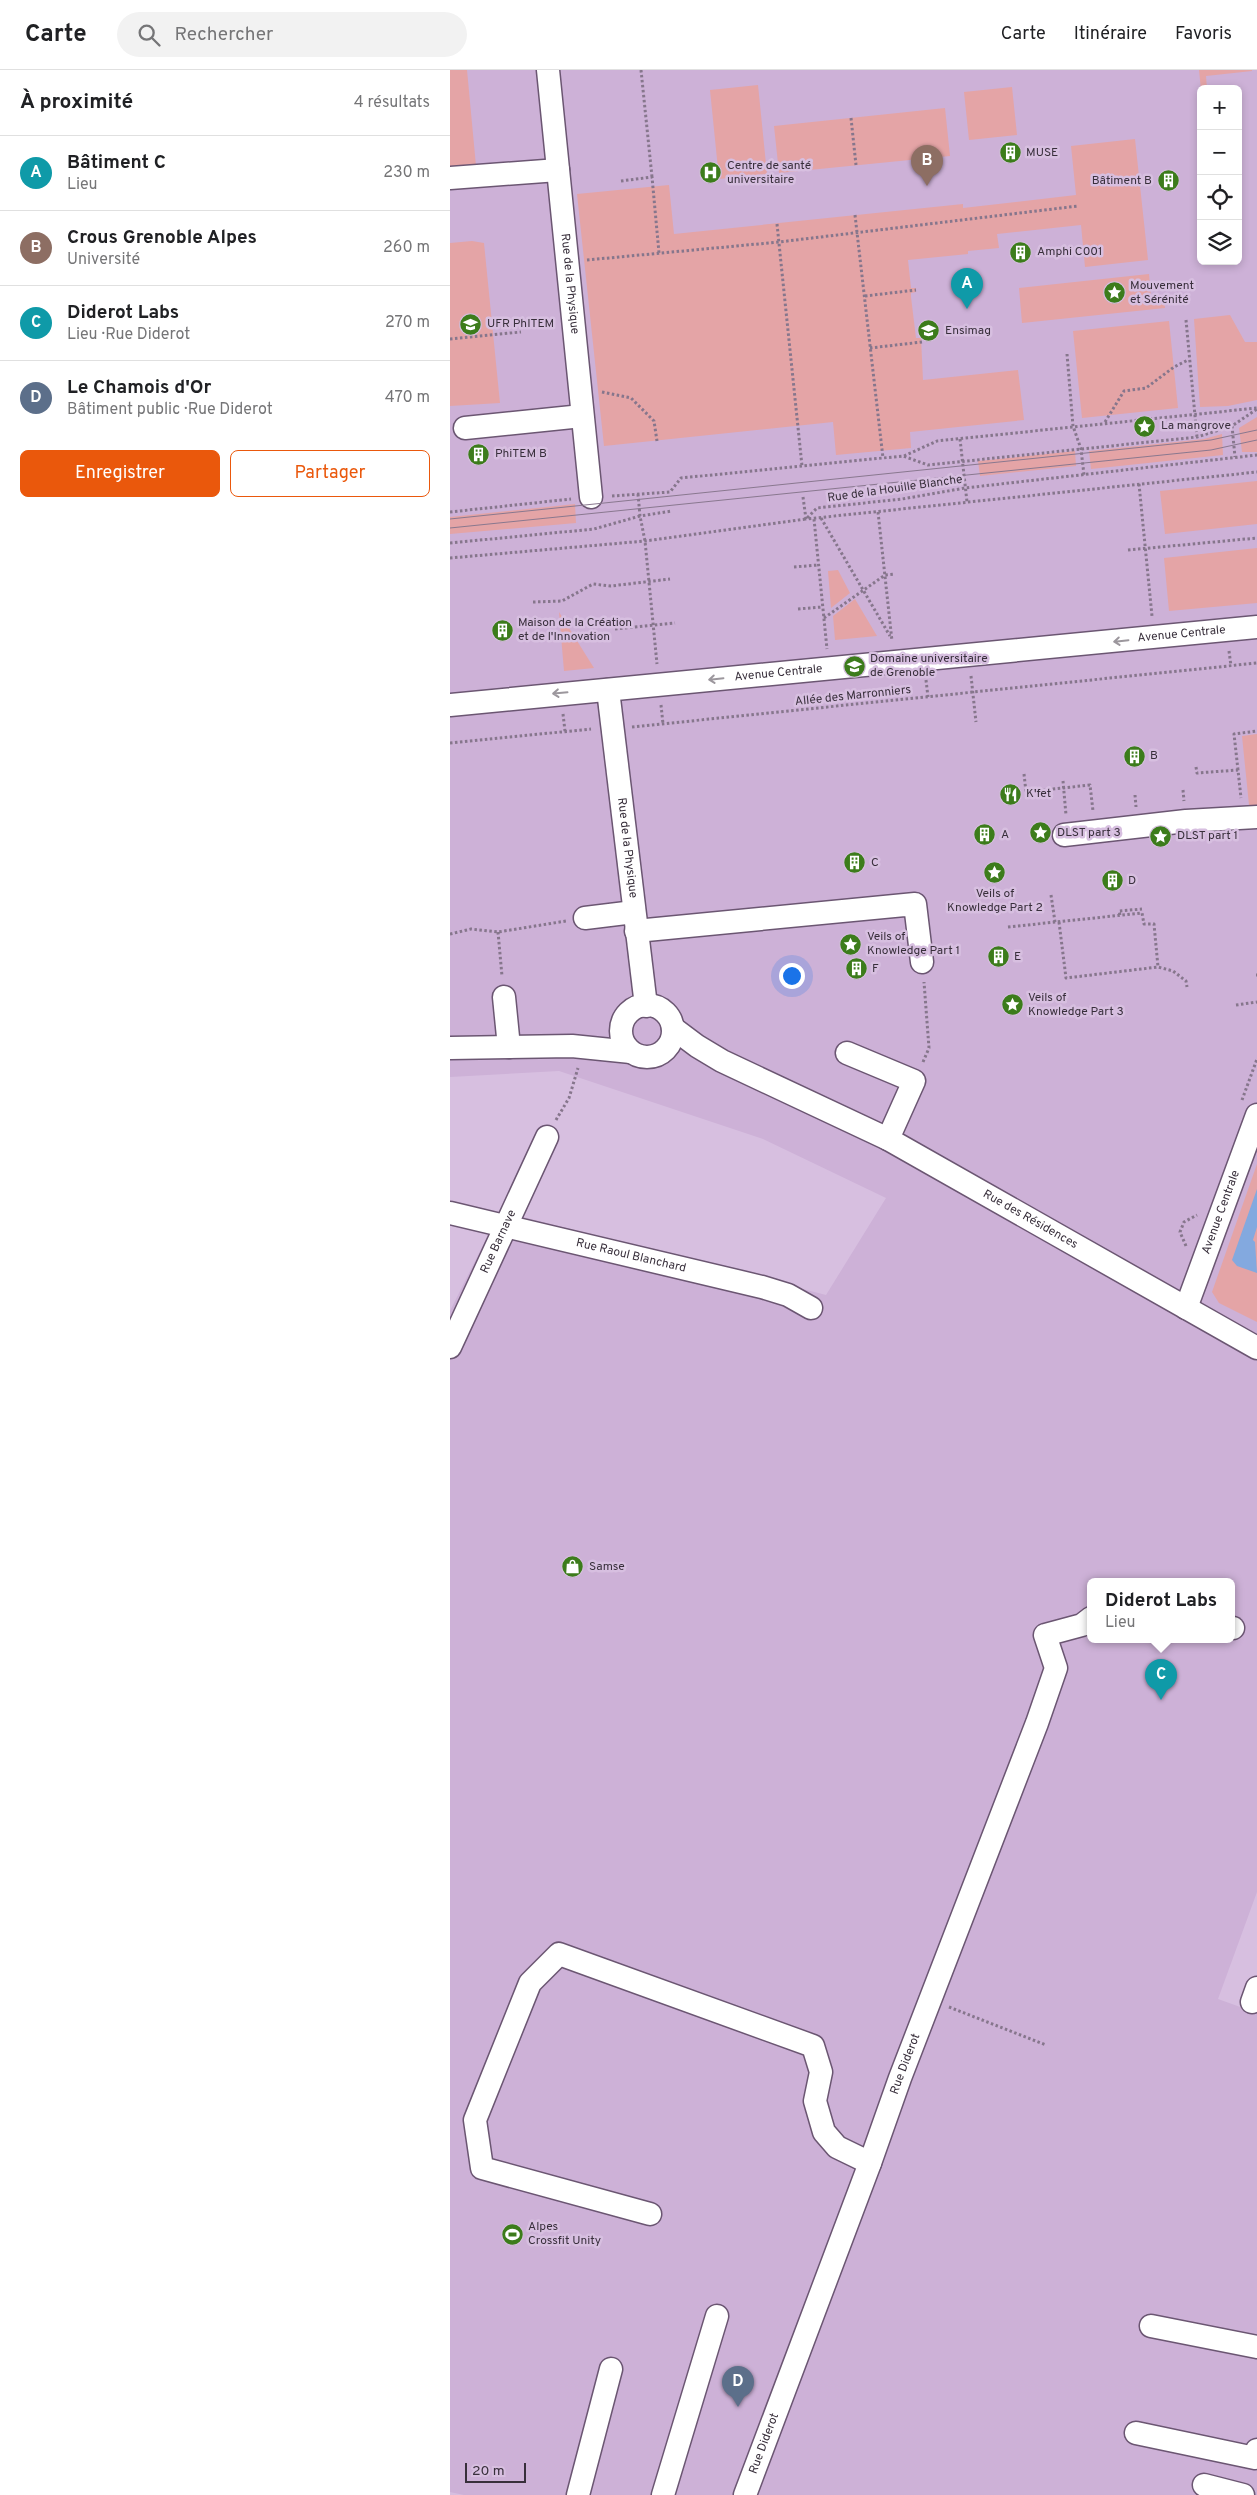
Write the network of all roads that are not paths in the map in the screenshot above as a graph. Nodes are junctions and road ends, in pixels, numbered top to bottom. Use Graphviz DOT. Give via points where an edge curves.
graph roads {
  1 [pos="548,70"];
  2 [pos="558,170"];
  3 [pos="450,178"];
  4 [pos="581,405"];
  5 [pos="465,428"];
  6 [pos="591,497"];
  7 [pos="1257,628"];
  8 [pos="608,690"];
  9 [pos="450,705"];
  10 [pos="1250,818"];
  11 [pos="1066,835"];
  12 [pos="577,919"];
  13 [pos="635,922"];
  14 [pos="922,962"];
  15 [pos="504,996"];
  16 [pos="646,1006"];
  17 [pos="673,1028"];
  18 [pos="621,1030"];
  19 [pos="450,1048"];
  20 [pos="509,1048"];
  21 [pos="665,1050"];
  22 [pos="631,1052"];
  23 [pos="847,1053"];
  24 [pos="575,1056"];
  25 [pos="801,1098"];
  26 [pos="1257,1115"];
  27 [pos="547,1136"];
  28 [pos="888,1139"];
  29 [pos="450,1213"];
  30 [pos="507,1227"];
  31 [pos="810,1308"];
  32 [pos="1186,1308"];
  33 [pos="450,1347"];
  34 [pos="1257,1348"];
  35 [pos="1087,1621"];
  36 [pos="870,2163"];
  37 [pos="650,2214"];
  38 [pos="717,2316"];
  39 [pos="1151,2326"];
  40 [pos="1257,2347"];
  41 [pos="611,2369"];
  42 [pos="1136,2433"];
  43 [pos="1257,2450"];
  44 [pos="1204,2485"];
  45 [pos="578,2495"];
  46 [pos="663,2495"];
  47 [pos="745,2495"];
  48 [pos="1243,2495"];
  1 -- 2 [label="street, Rue de la Physique"];
  2 -- 3 [label="street"];
  2 -- 4 [label="street, Rue de la Physique"];
  4 -- 5 [label="street"];
  4 -- 6 [label="street, Rue de la Physique"];
  7 -- 8 [label="street, Avenue Centrale, one-way"];
  8 -- 9 [label="street, Avenue Centrale, one-way"];
  8 -- 13 [label="street, Rue de la Physique"];
  10 -- 11 [label="street"];
  12 -- 13 [label="street"];
  13 -- 14 [label="street" via="915,904"];
  13 -- 16 [label="street, Rue de la Physique"];
  15 -- 20 [label="street"];
  16 -- 17 [label="street" via="666,1013"];
  16 -- 18 [label="street" via="632,1010"];
  17 -- 21 [label="street" via="671,1043"];
  17 -- 25 [label="street, Rue des Résidences" via="722,1061"];
  18 -- 22 [label="street"];
  18 -- 24 [label="street"];
  19 -- 20 [label="street"];
  20 -- 24 [label="street"];
  21 -- 22 [label="street" via="653,1057"];
  21 -- 25 [label="street, Rue des Résidences"];
  22 -- 24 [label="street"];
  23 -- 28 [label="street" via="914,1081"];
  25 -- 28 [label="street, Rue des Résidences"];
  26 -- 32 [label="street, Avenue Centrale"];
  27 -- 30 [label="street, Rue Barnave"];
  28 -- 32 [label="street, Rue des Résidences"];
  29 -- 30 [label="street, Rue Raoul Blanchard"];
  30 -- 31 [label="street, Rue Raoul Blanchard" via="762,1287 788,1295"];
  30 -- 33 [label="street, Rue Barnave"];
  32 -- 34 [label="street, Rue des Résidences"];
  35 -- 36 [label="street, Rue Diderot" via="1045,1635 1056,1668"];
  36 -- 37 [label="street" via="838,2147 824,2132 815,2101 820,2072 813,2046 559,1954 530,1983 475,2120 482,2168"];
  36 -- 47 [label="street, Rue Diderot"];
  38 -- 46 [label="street"];
  39 -- 40 [label="street"];
  41 -- 45 [label="street"];
  42 -- 43 [label="street" via="1255,2458"];
  44 -- 48 [label="street"];
}
